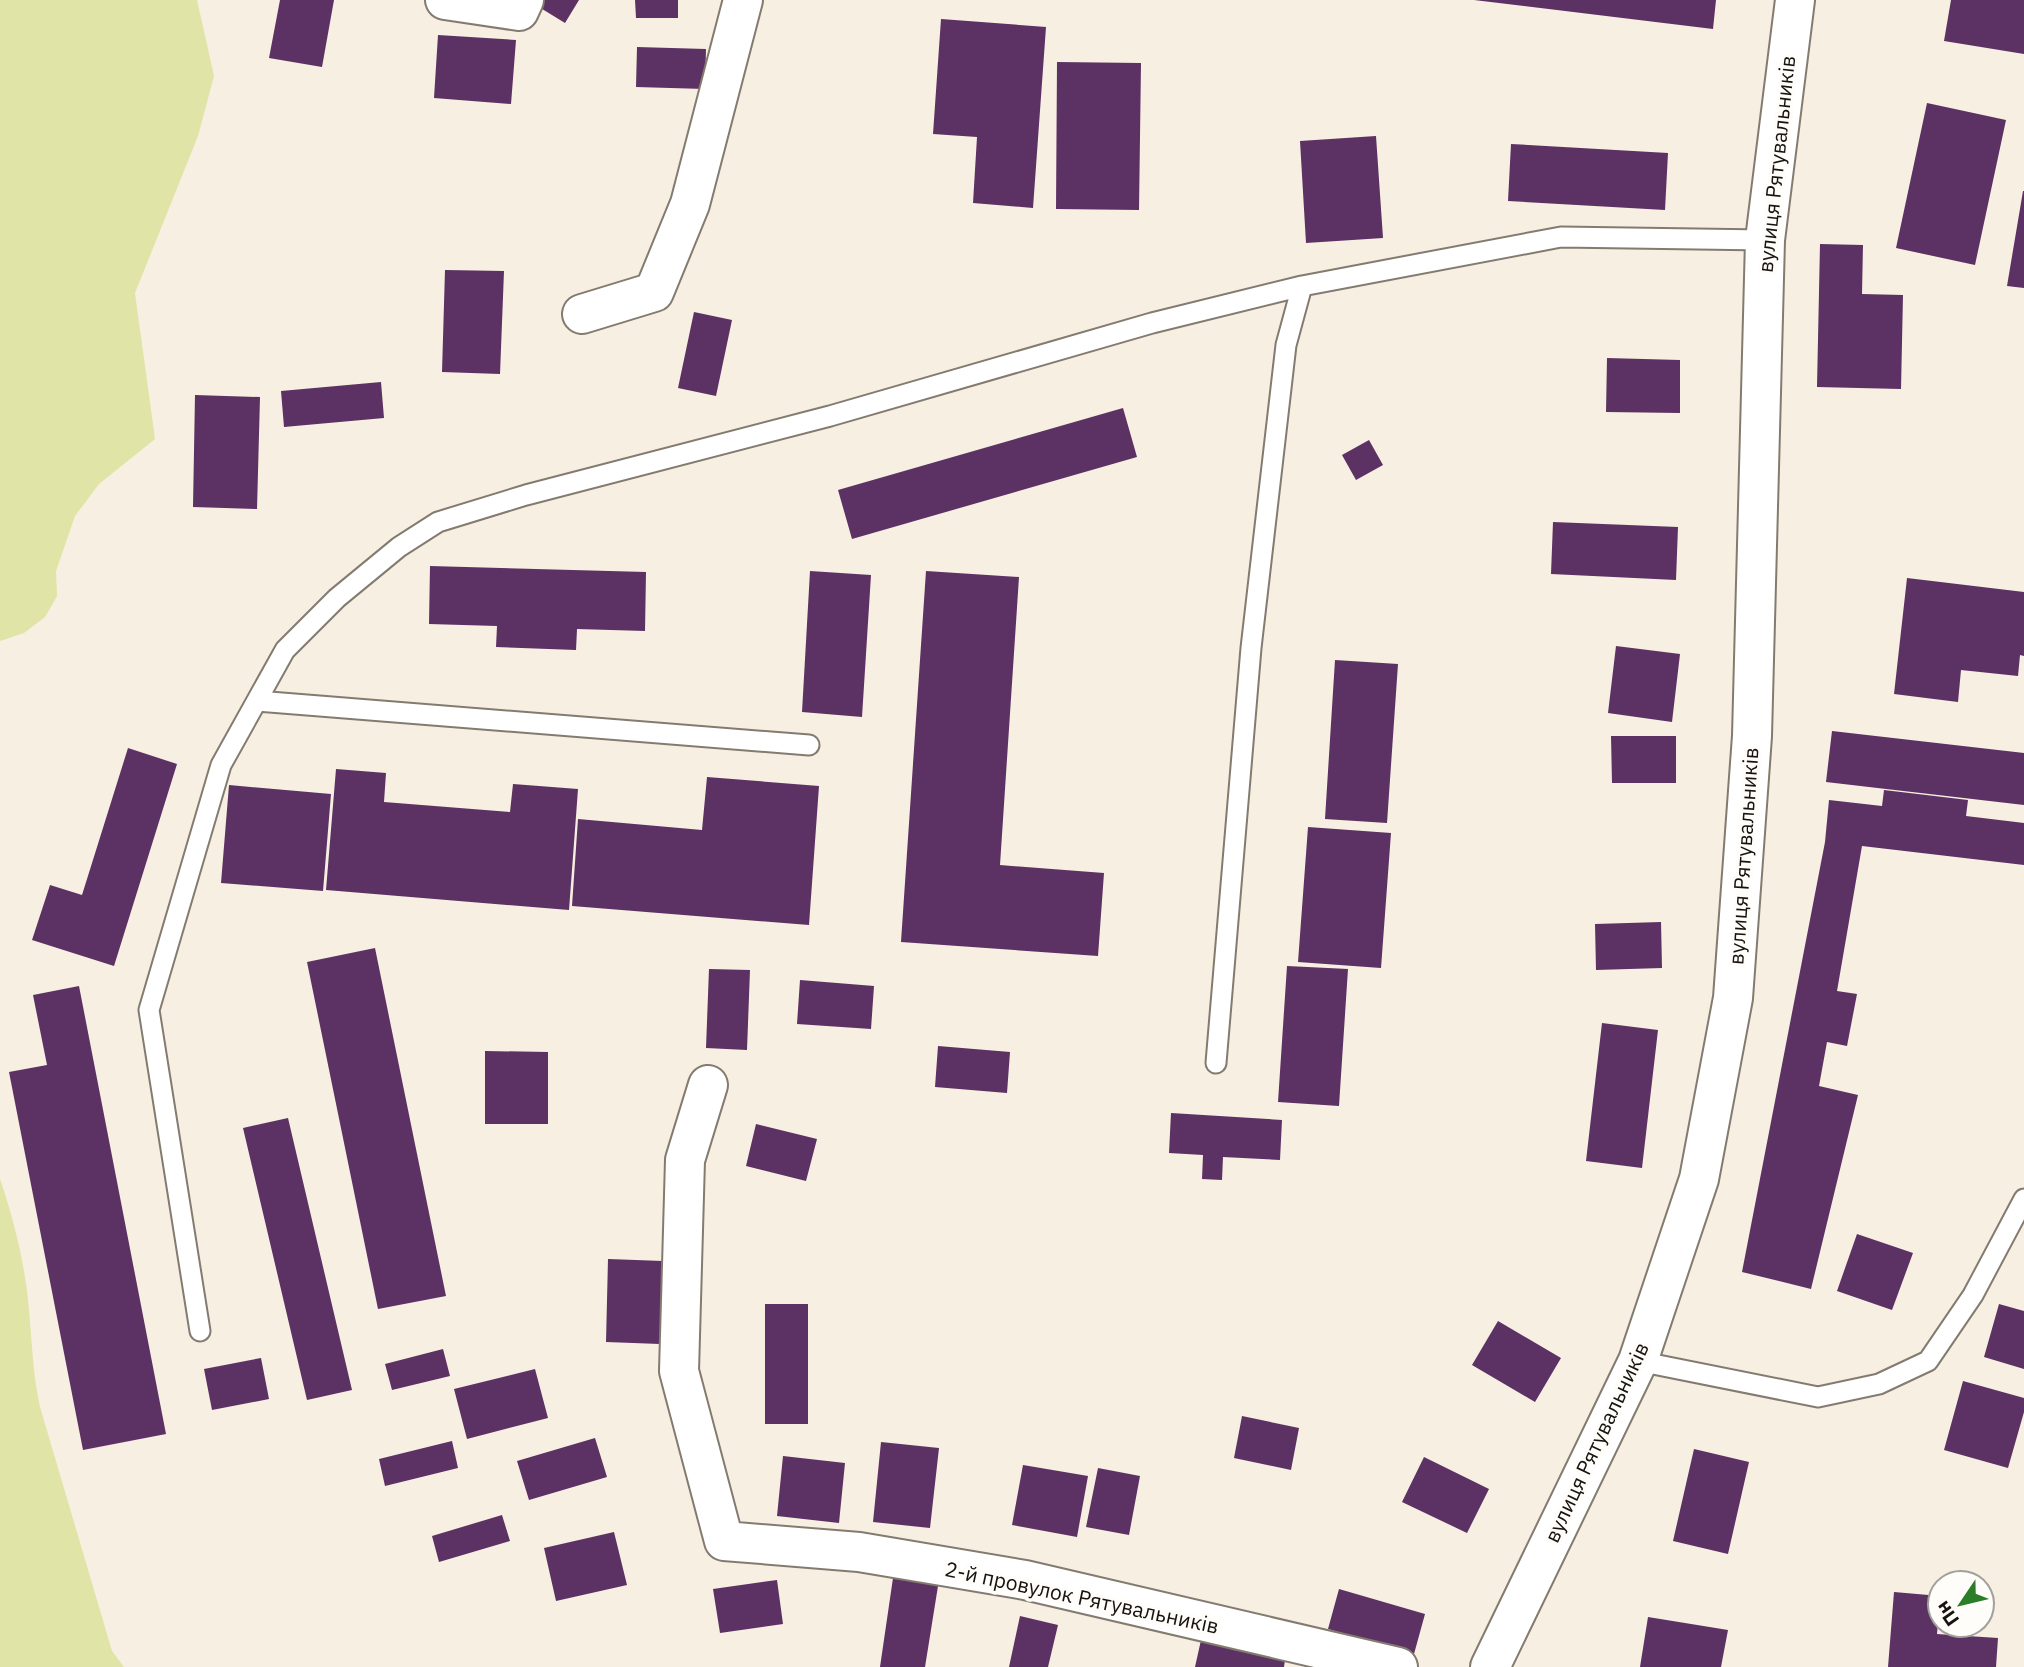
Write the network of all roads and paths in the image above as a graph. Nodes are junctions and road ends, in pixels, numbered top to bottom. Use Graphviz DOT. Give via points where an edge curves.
graph roads {
  1 [pos="445,0"];
  2 [pos="524,0"];
  3 [pos="743,0"];
  4 [pos="1795,0"];
  5 [pos="1765,240"];
  6 [pos="1302,286"];
  7 [pos="582,314"];
  8 [pos="257,701"];
  9 [pos="809,745"];
  10 [pos="1216,1063"];
  11 [pos="708,1085"];
  12 [pos="2024,1199"];
  13 [pos="200,1331"];
  14 [pos="1638,1361"];
  15 [pos="1398,1667"];
  16 [pos="1490,1667"];
  1 -- 2 [label="street" via="519,11"];
  3 -- 7 [label="street" via="690,204 654,292"];
  4 -- 5 [label="street, вулиця Рятувальників"];
  5 -- 6 [label="lane" via="1561,237"];
  5 -- 14 [label="street, вулиця Рятувальників" via="1752,736 1733,998 1699,1179"];
  6 -- 8 [label="lane" via="1152,323 438,522 337,598 285,650"];
  6 -- 10 [label="lane" via="1286,345 1253,635"];
  8 -- 9 [label="lane"];
  8 -- 13 [label="lane" via="222,765 149,1010"];
  11 -- 15 [label="street, 2-й провулок Рятувальників" via="685,1160 679,1371 724,1541 859,1552 1025,1580"];
  12 -- 14 [label="lane" via="1973,1295 1928,1361 1879,1384 1818,1397"];
  14 -- 16 [label="street, вулиця Рятувальників"];
}
